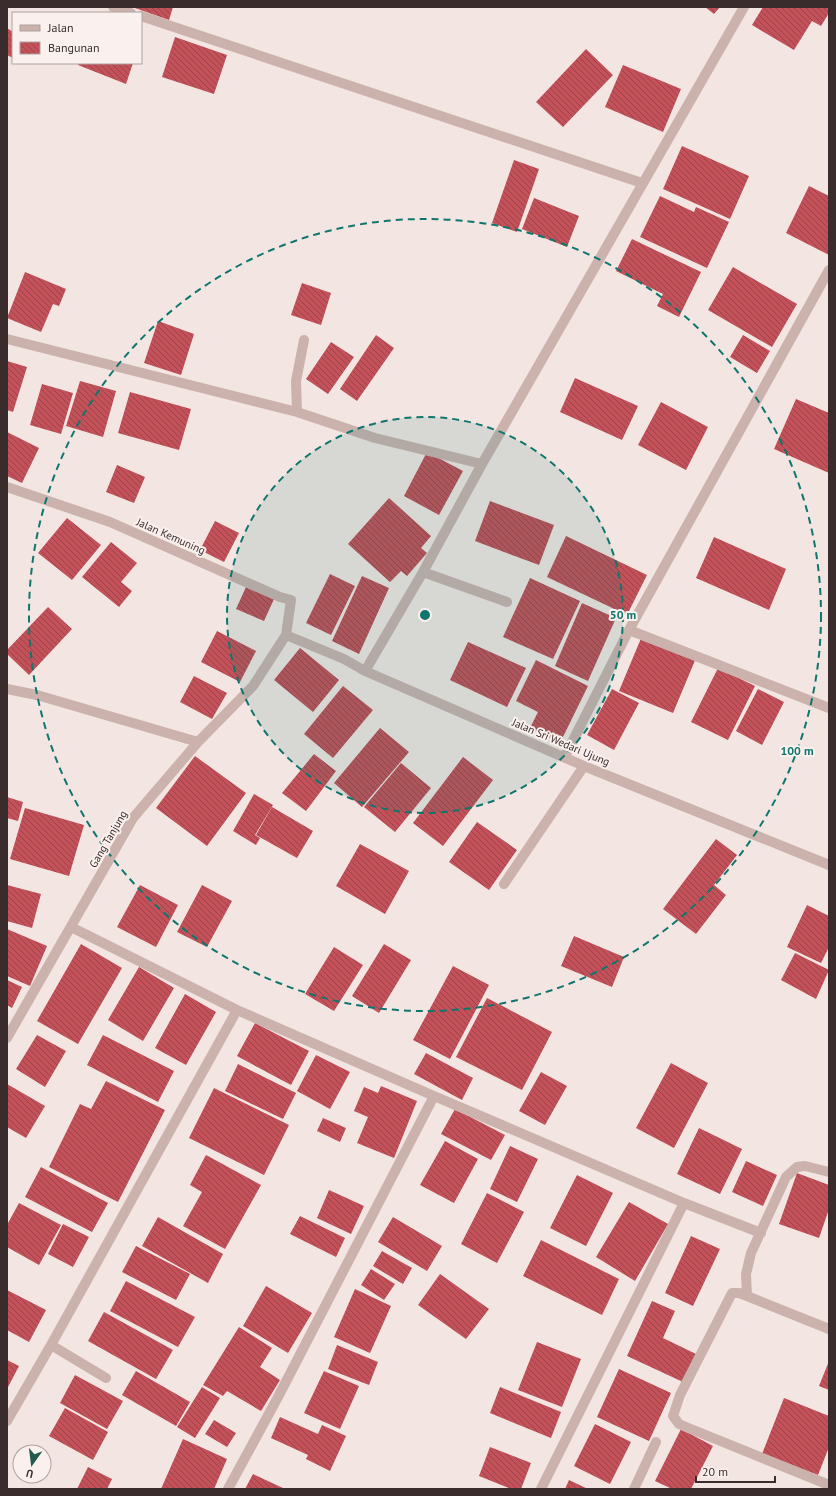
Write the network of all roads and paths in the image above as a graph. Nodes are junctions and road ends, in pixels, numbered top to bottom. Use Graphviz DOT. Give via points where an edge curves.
graph roads {
  1 [pos="114,7"];
  2 [pos="744,7"];
  3 [pos="129,12"];
  4 [pos="142,16"];
  5 [pos="642,184"];
  6 [pos="829,270"];
  7 [pos="7,339"];
  8 [pos="304,340"];
  9 [pos="297,412"];
  10 [pos="482,464"];
  11 [pos="7,487"];
  12 [pos="423,572"];
  13 [pos="507,602"];
  14 [pos="629,630"];
  15 [pos="286,634"];
  16 [pos="365,671"];
  17 [pos="7,689"];
  18 [pos="829,708"];
  19 [pos="198,742"];
  20 [pos="565,756"];
  21 [pos="584,766"];
  22 [pos="829,865"];
  23 [pos="504,884"];
  24 [pos="71,927"];
  25 [pos="237,1010"];
  26 [pos="7,1038"];
  27 [pos="434,1096"];
  28 [pos="829,1172"];
  29 [pos="684,1203"];
  30 [pos="760,1233"];
  31 [pos="747,1296"];
  32 [pos="829,1329"];
  33 [pos="51,1345"];
  34 [pos="106,1378"];
  35 [pos="7,1421"];
  36 [pos="656,1442"];
  37 [pos="829,1486"];
  38 [pos="228,1489"];
  39 [pos="541,1489"];
  40 [pos="634,1489"];
  1 -- 3 [label="street"];
  2 -- 5 [label="street"];
  4 -- 5 [label="street"];
  5 -- 10 [label="street"];
  6 -- 14 [label="street"];
  7 -- 9 [label="street"];
  8 -- 9 [label="street" via="296,381"];
  9 -- 10 [label="street" via="375,438"];
  10 -- 12 [label="street"];
  11 -- 15 [label="street, Jalan Kemuning" via="110,522 291,600"];
  12 -- 13 [label="street"];
  12 -- 16 [label="street"];
  14 -- 18 [label="street"];
  14 -- 20 [label="street"];
  15 -- 16 [label="street, Jalan Sri Wedari Ujung"];
  15 -- 19 [label="street, Gang Tanjung" via="253,686"];
  16 -- 20 [label="street, Jalan Sri Wedari Ujung"];
  17 -- 19 [label="street" via="38,695"];
  19 -- 24 [label="street, Gang Tanjung" via="133,818"];
  20 -- 21 [label="street, Jalan Sri Wedari Ujung"];
  21 -- 22 [label="street, Jalan Sri Wedari Ujung"];
  21 -- 23 [label="street"];
  24 -- 25 [label="street"];
  24 -- 26 [label="street, Gang Tanjung"];
  25 -- 27 [label="street"];
  25 -- 33 [label="street"];
  27 -- 29 [label="street"];
  27 -- 38 [label="street"];
  28 -- 30 [label="street" via="805,1166 797,1167 790,1172"];
  29 -- 30 [label="street"];
  29 -- 39 [label="street"];
  30 -- 31 [label="street" via="747,1265"];
  31 -- 32 [label="street"];
  31 -- 37 [label="street" via="732,1293 680,1395 673,1416 686,1428"];
  33 -- 34 [label="street"];
  33 -- 35 [label="street"];
  36 -- 40 [label="street"];
}
